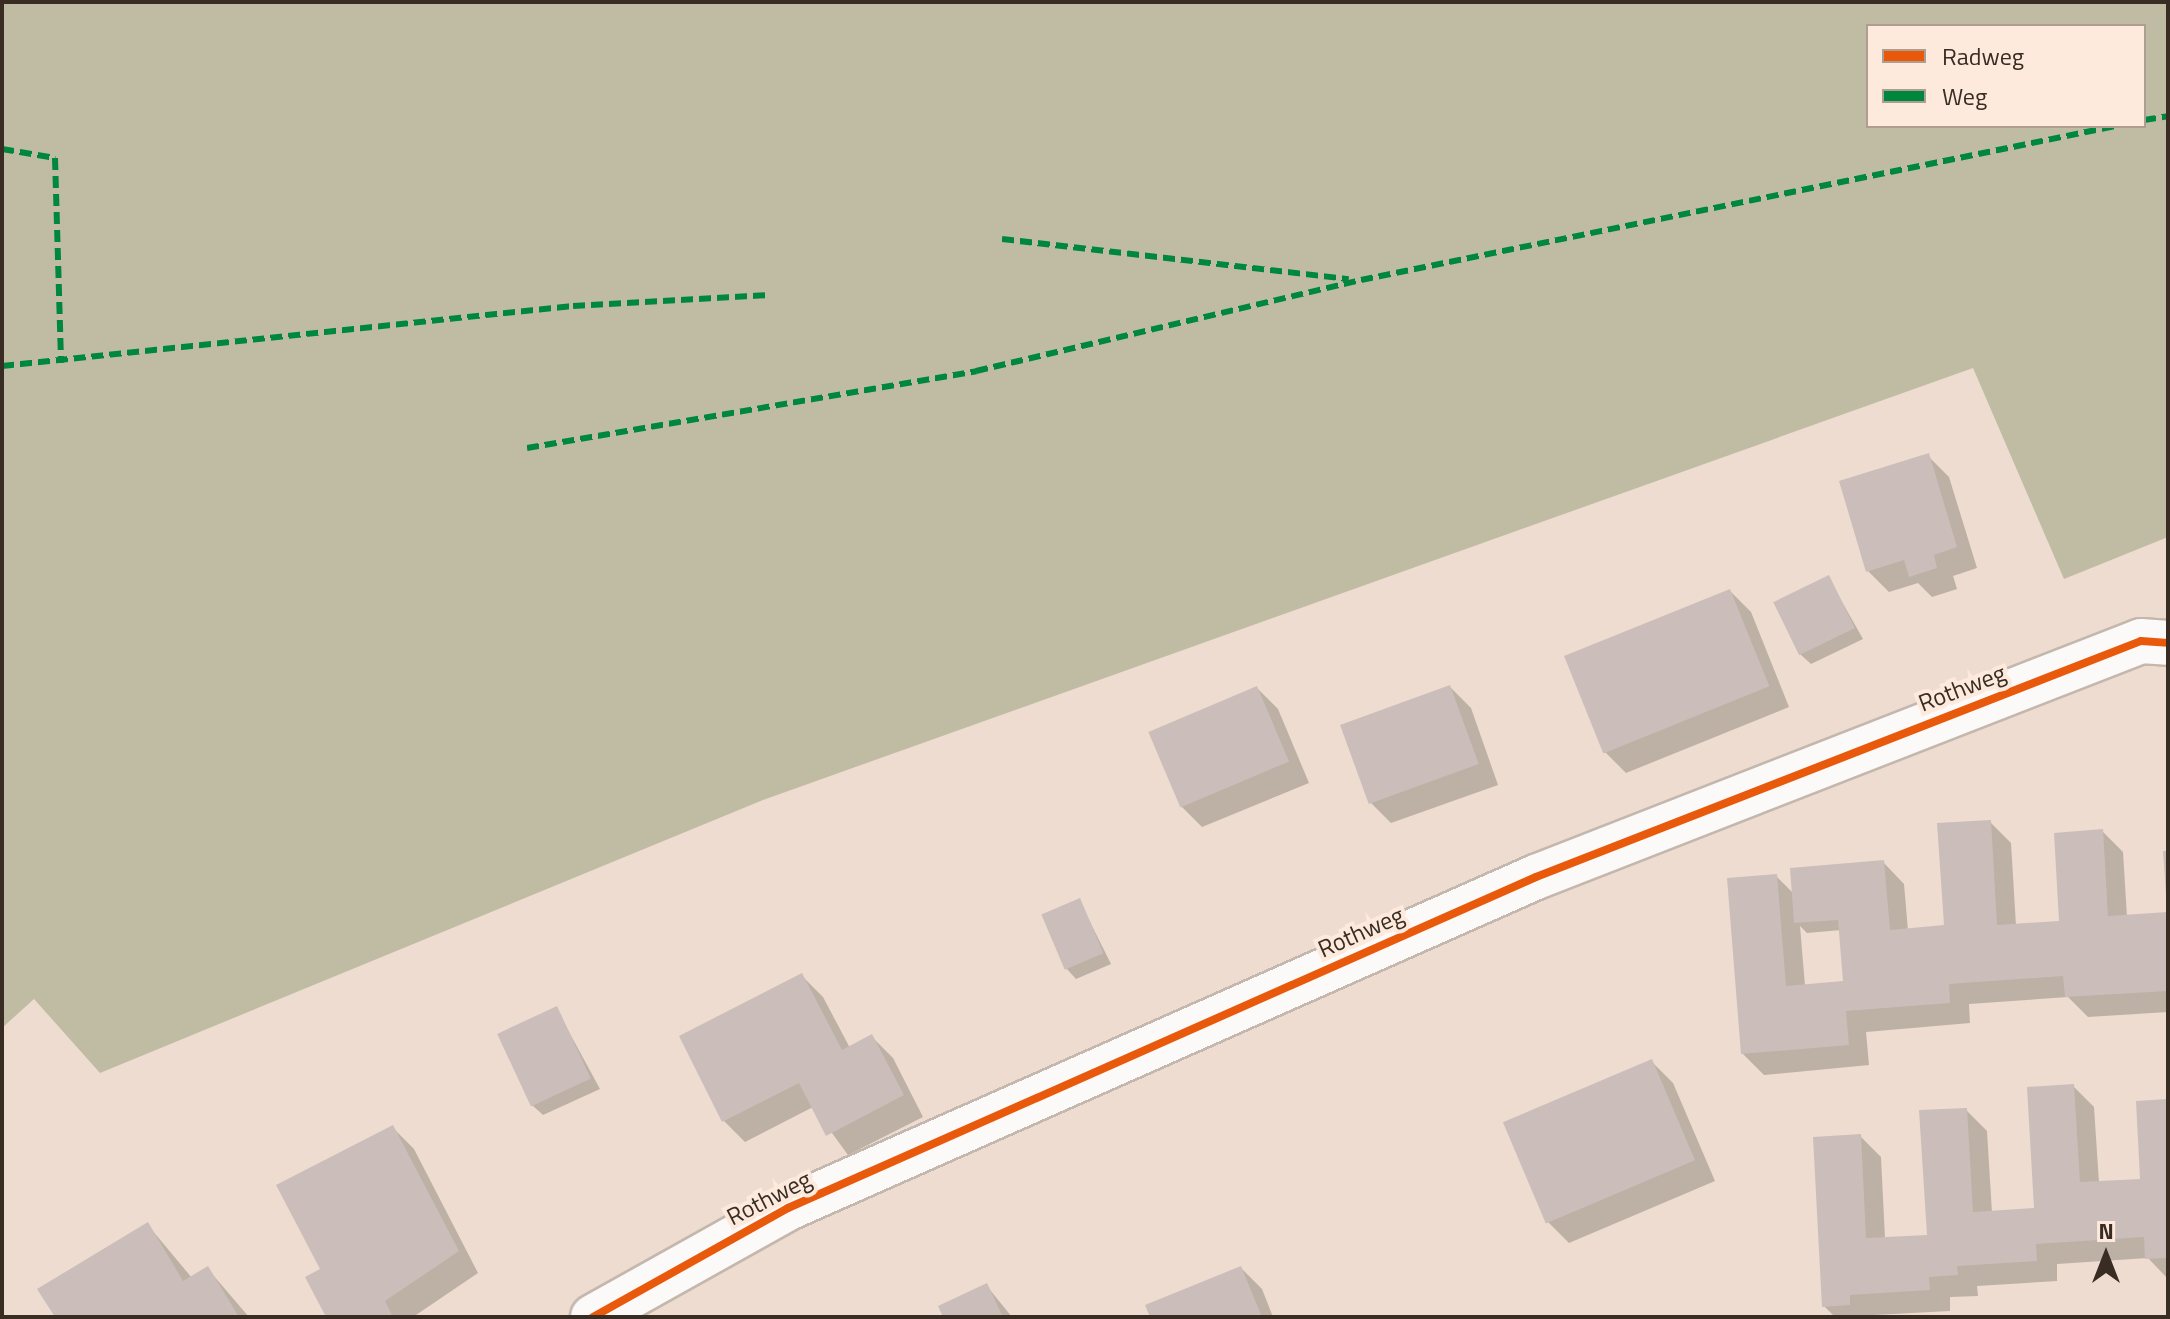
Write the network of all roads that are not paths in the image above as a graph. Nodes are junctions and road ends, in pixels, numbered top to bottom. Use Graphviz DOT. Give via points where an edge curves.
graph roads {
  1 [pos="2168,643"];
  2 [pos="593,1317"];
  1 -- 2 [label="street, Rothweg" via="2141,641 1615,843 788,1208"];
}
